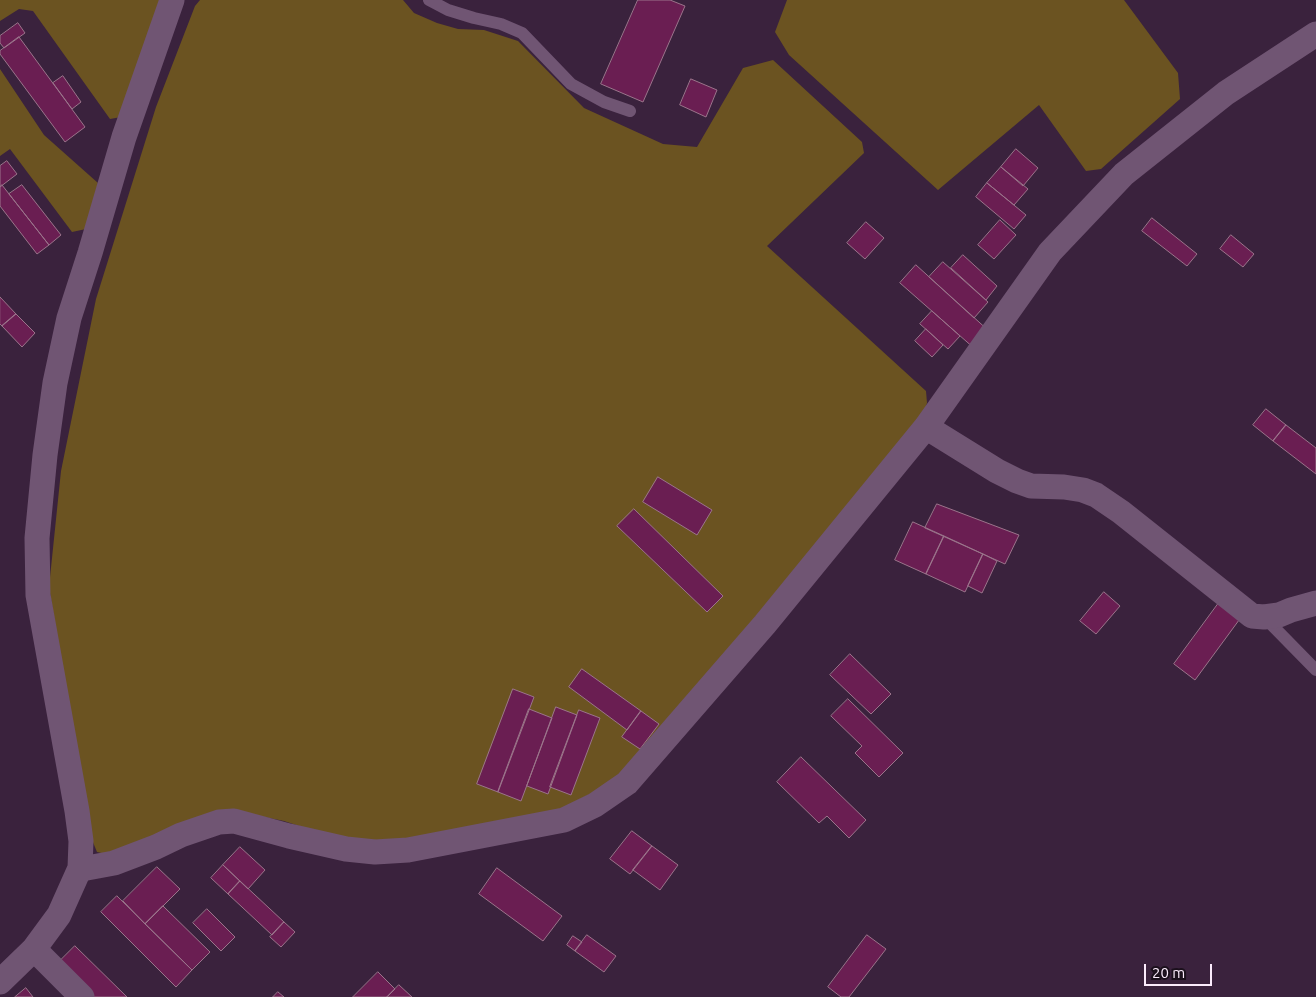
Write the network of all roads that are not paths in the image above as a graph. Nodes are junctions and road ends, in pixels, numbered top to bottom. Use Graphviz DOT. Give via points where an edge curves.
graph roads {
  1 [pos="172,0"];
  2 [pos="428,0"];
  3 [pos="1316,34"];
  4 [pos="630,111"];
  5 [pos="926,427"];
  6 [pos="1316,603"];
  7 [pos="1264,617"];
  8 [pos="1316,670"];
  9 [pos="80,868"];
  10 [pos="34,949"];
  11 [pos="0,982"];
  12 [pos="82,997"];
  1 -- 9 [label="street" via="124,137 69,318 55,383 45,455 37,538 38,594 77,811"];
  2 -- 4 [label="lane" via="448,10 501,24 522,34 571,84 604,102"];
  3 -- 5 [label="street" via="1226,93 1124,174 1050,252"];
  5 -- 7 [label="street" via="1017,481 1031,486 1083,490 1096,495 1252,616"];
  5 -- 9 [label="street" via="765,624 627,783 595,805 564,820 408,850 375,852 346,849 234,821 219,822 181,834 156,848 114,863"];
  6 -- 7 [label="street"];
  7 -- 8 [label="lane"];
  9 -- 10 [label="street" via="59,915"];
  10 -- 11 [label="street"];
  10 -- 12 [label="street"];
}
